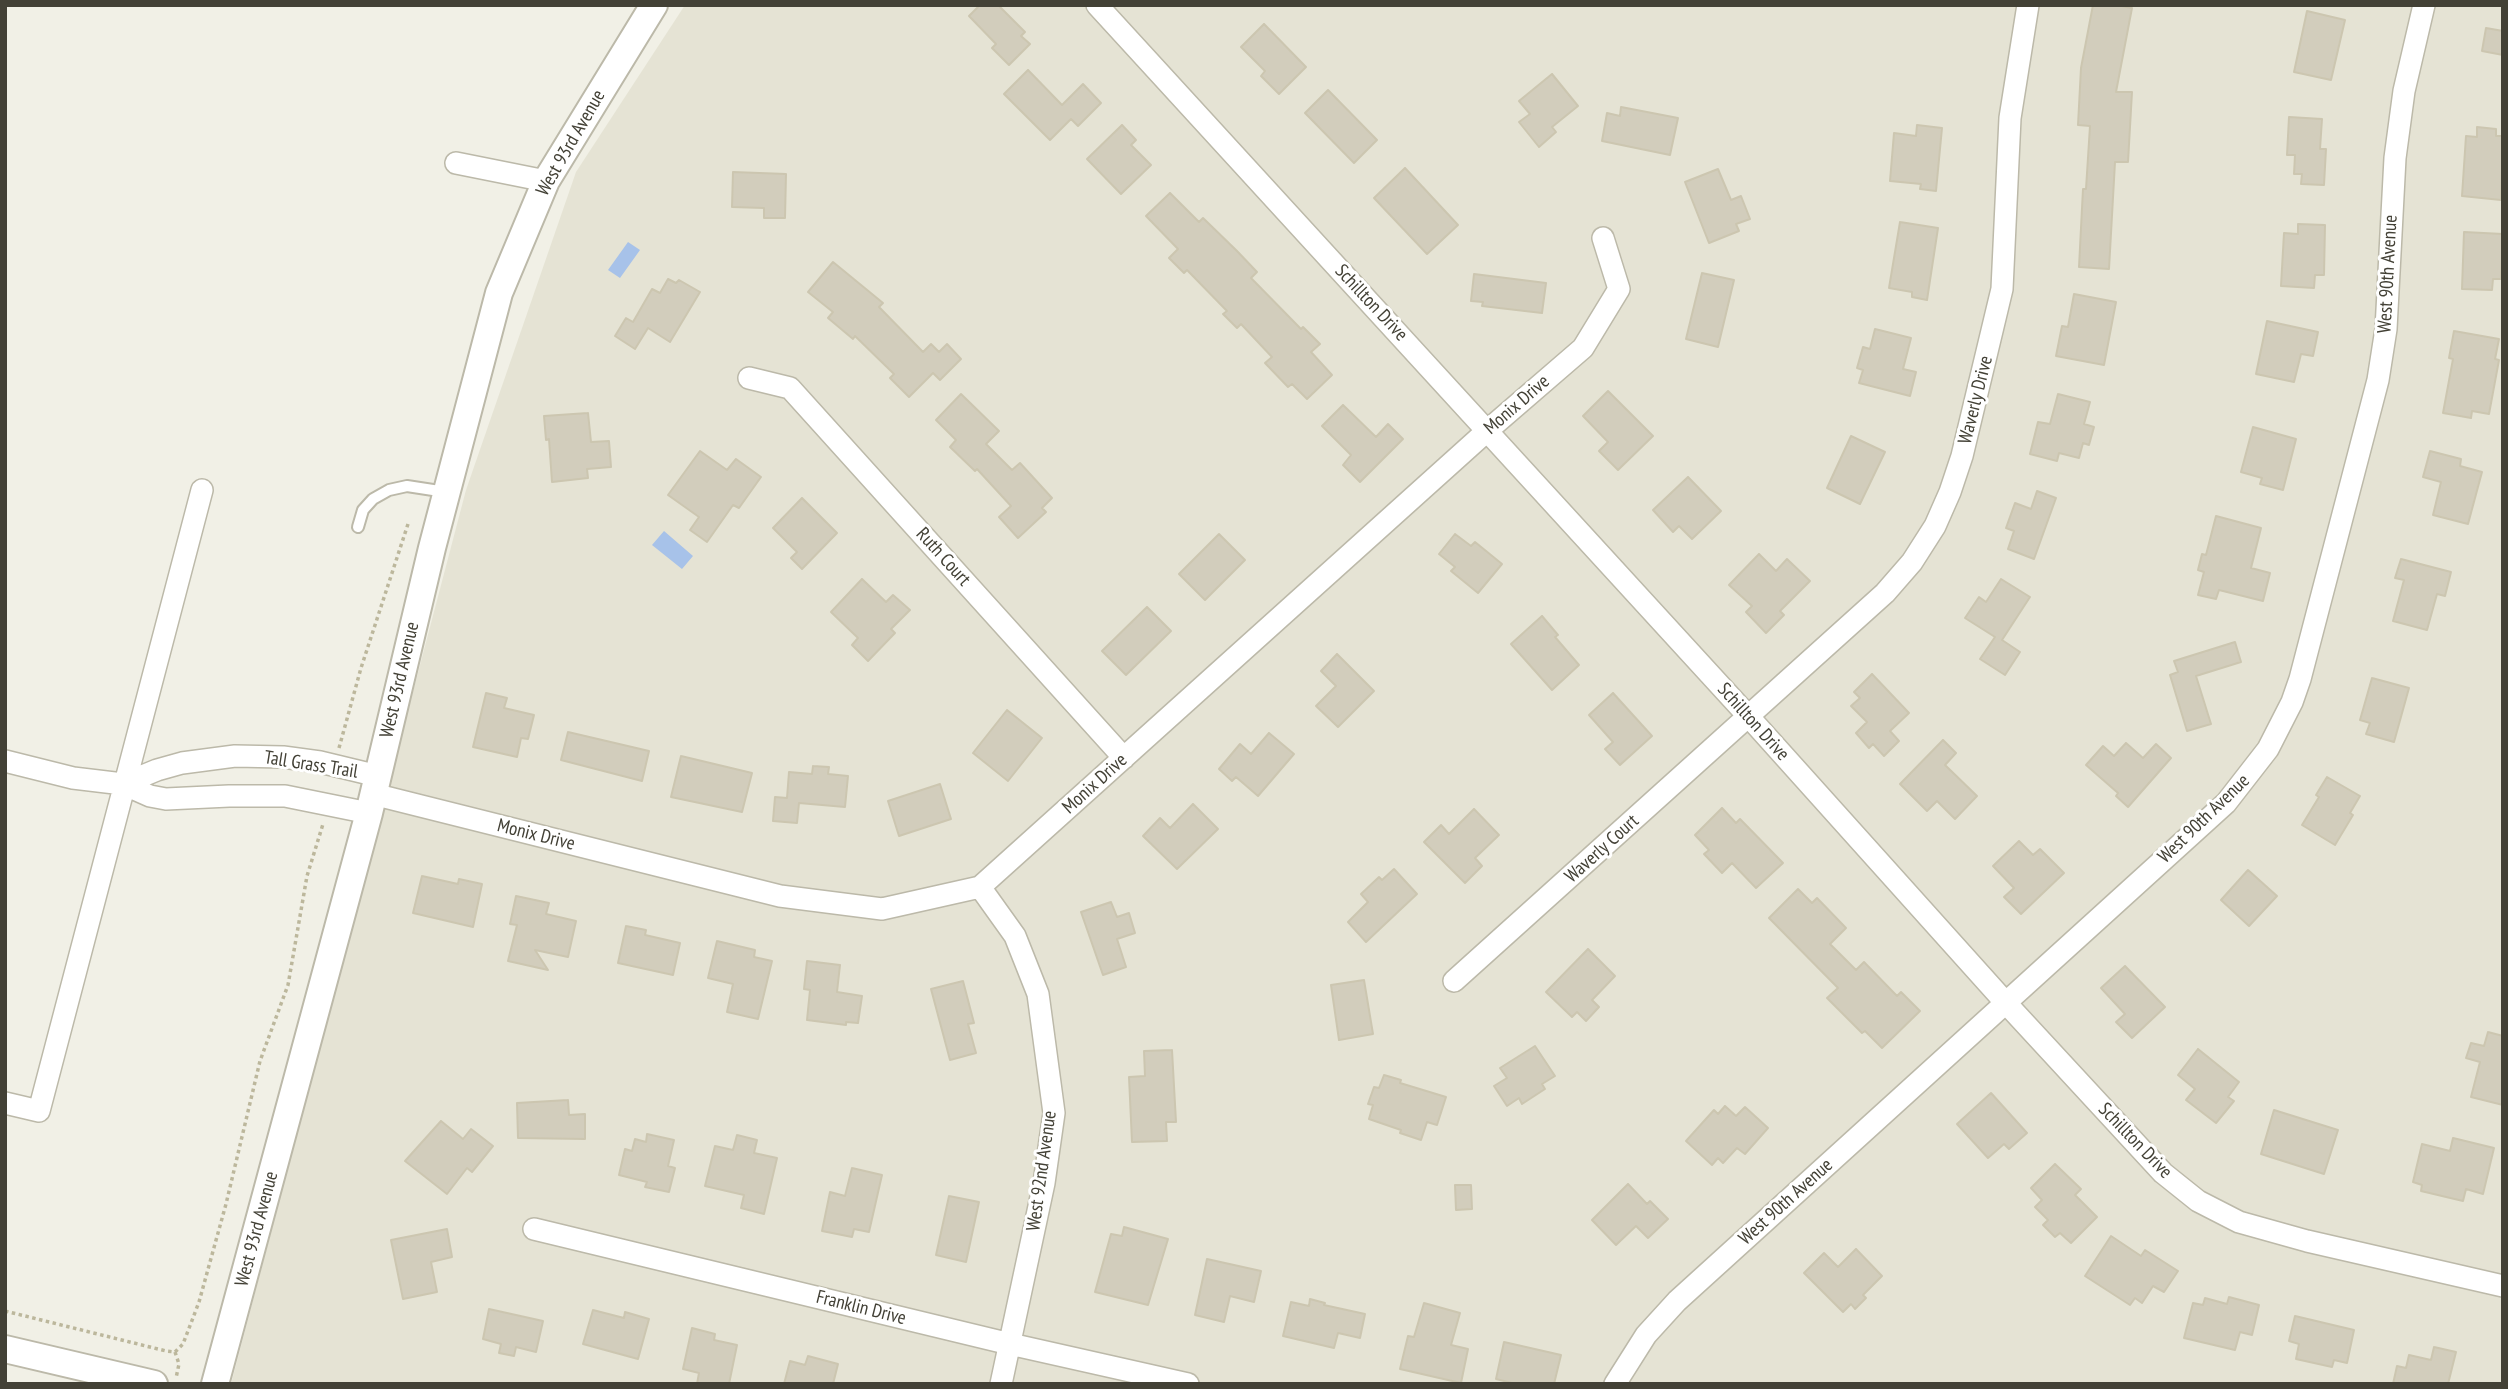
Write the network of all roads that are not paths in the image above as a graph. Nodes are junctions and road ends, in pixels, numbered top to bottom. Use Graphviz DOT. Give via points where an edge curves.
graph roads {
  1 [pos="654,5"];
  2 [pos="1097,5"];
  3 [pos="2028,5"];
  4 [pos="2424,5"];
  5 [pos="456,163"];
  6 [pos="546,181"];
  7 [pos="1602,238"];
  8 [pos="749,378"];
  9 [pos="1488,430"];
  10 [pos="202,489"];
  11 [pos="446,492"];
  12 [pos="358,527"];
  13 [pos="1749,717"];
  14 [pos="1124,758"];
  15 [pos="5,761"];
  16 [pos="123,784"];
  17 [pos="373,794"];
  18 [pos="980,887"];
  19 [pos="1454,981"];
  20 [pos="2005,1002"];
  21 [pos="5,1103"];
  22 [pos="534,1229"];
  23 [pos="2503,1286"];
  24 [pos="1010,1344"];
  25 [pos="5,1349"];
  26 [pos="154,1384"];
  27 [pos="215,1384"];
  28 [pos="1001,1384"];
  29 [pos="1188,1384"];
  30 [pos="1615,1384"];
  1 -- 6 [label="street, West 93rd Avenue"];
  2 -- 9 [label="street, Schillton Drive"];
  3 -- 13 [label="street, Waverly Drive" via="2010,118 2002,289 1950,492 1923,545 1899,578"];
  4 -- 20 [label="street, West 90th Avenue" via="2404,91 2395,158 2380,368 2292,702 2268,749 2227,803"];
  5 -- 6 [label="street"];
  6 -- 11 [label="street, West 93rd Avenue" via="499,293"];
  7 -- 9 [label="street, Monix Drive" via="1619,289 1583,348"];
  8 -- 14 [label="street, Ruth Court" via="790,388"];
  9 -- 13 [label="street, Schillton Drive"];
  9 -- 14 [label="street, Monix Drive"];
  10 -- 16 [label="street"];
  11 -- 12 [label="lane" via="407,486 390,490 363,510"];
  11 -- 17 [label="street, West 93rd Avenue"];
  13 -- 19 [label="street, Waverly Court"];
  13 -- 20 [label="street, Schillton Drive"];
  14 -- 18 [label="street, Monix Drive"];
  15 -- 16 [label="street, Tall Grass Trail" via="73,778"];
  16 -- 17 [label="street, Tall Grass Trail" via="166,800 262,795 327,804"];
  16 -- 17 [label="street, Tall Grass Trail" via="182,763 235,756 283,757 335,766"];
  16 -- 21 [label="street" via="39,1111"];
  17 -- 18 [label="street, Monix Drive" via="780,896 882,909"];
  17 -- 27 [label="street, West 93rd Avenue"];
  18 -- 24 [label="street, West 92nd Avenue" via="1016,936 1038,994 1054,1113"];
  20 -- 23 [label="street, Schillton Drive" via="2163,1173 2198,1201 2261,1230"];
  20 -- 30 [label="street, West 90th Avenue" via="1676,1301 1646,1335"];
  22 -- 24 [label="street, Franklin Drive"];
  24 -- 28 [label="street, West 92nd Avenue"];
  24 -- 29 [label="street, Franklin Drive"];
  25 -- 26 [label="street"];
}
